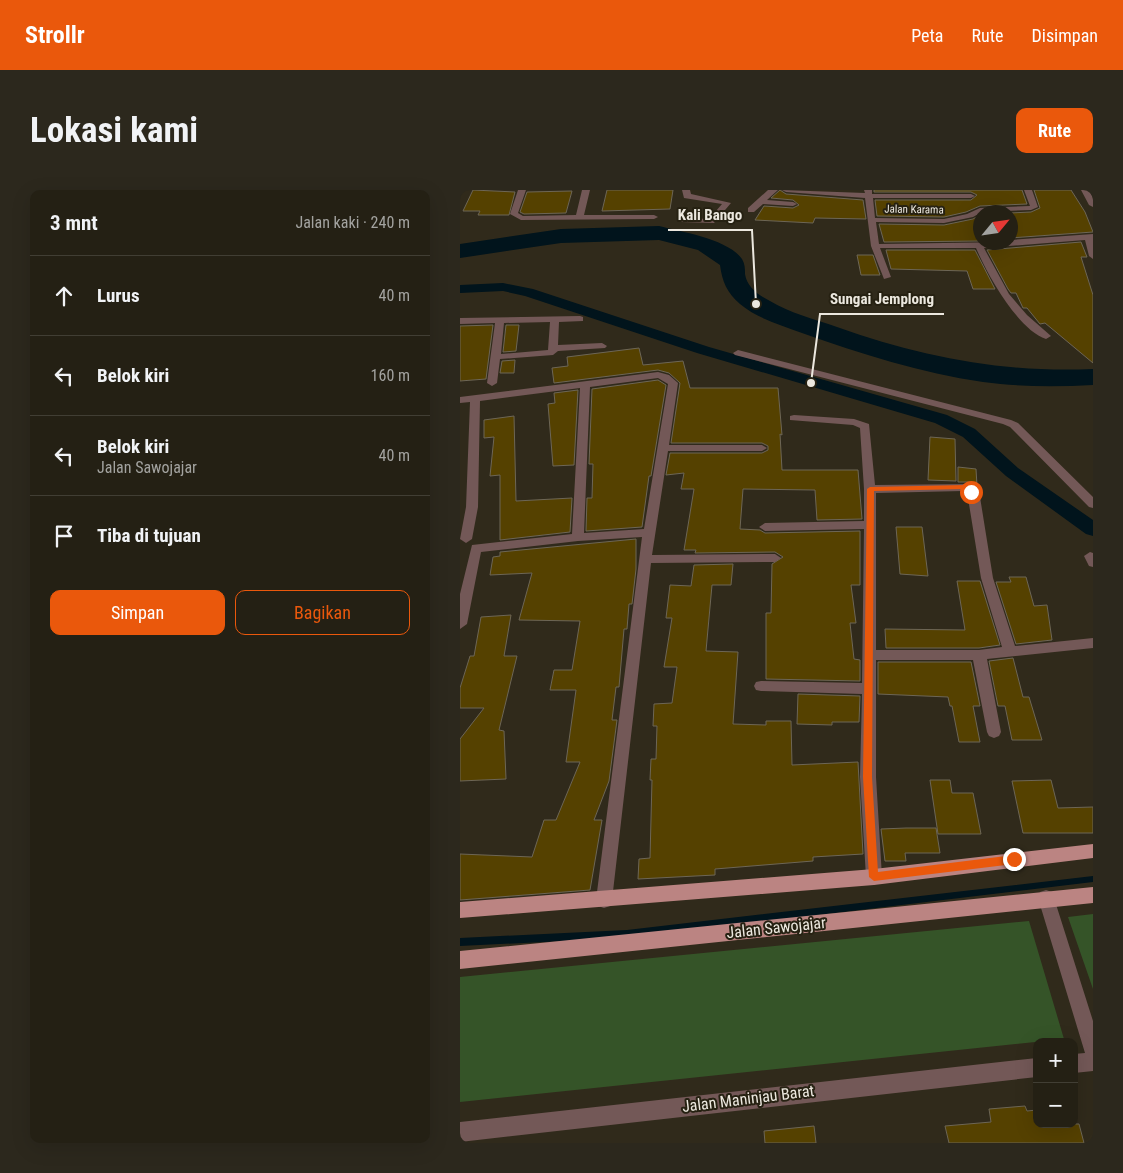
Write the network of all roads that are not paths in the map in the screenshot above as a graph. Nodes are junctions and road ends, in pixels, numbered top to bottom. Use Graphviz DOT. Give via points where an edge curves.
graph roads {
  1 [pos="522,190"];
  2 [pos="586,190"];
  3 [pos="686,190"];
  4 [pos="772,190"];
  5 [pos="786,190"];
  6 [pos="1028,190"];
  7 [pos="1085,190"];
  8 [pos="868,193"];
  9 [pos="970,193"];
  10 [pos="761,202"];
  11 [pos="793,204"];
  12 [pos="977,205"];
  13 [pos="1093,205"];
  14 [pos="1018,209"];
  15 [pos="751,210"];
  16 [pos="973,214"];
  17 [pos="580,217"];
  18 [pos="654,217"];
  19 [pos="684,220"];
  20 [pos="872,220"];
  21 [pos="1091,237"];
  22 [pos="1018,242"];
  23 [pos="875,246"];
  24 [pos="973,246"];
  25 [pos="981,250"];
  26 [pos="1093,256"];
  27 [pos="887,277"];
  28 [pos="555,319"];
  29 [pos="580,319"];
  30 [pos="500,320"];
  31 [pos="460,321"];
  32 [pos="1046,336"];
  33 [pos="602,346"];
  34 [pos="553,348"];
  35 [pos="738,353"];
  36 [pos="495,357"];
  37 [pos="492,383"];
  38 [pos="585,385"];
  39 [pos="475,398"];
  40 [pos="460,400"];
  41 [pos="794,418"];
  42 [pos="663,448"];
  43 [pos="762,448"];
  44 [pos="870,489"];
  45 [pos="1093,504"];
  46 [pos="466,508"];
  47 [pos="870,525"];
  48 [pos="765,527"];
  49 [pos="649,533"];
  50 [pos="578,537"];
  51 [pos="468,542"];
  52 [pos="646,558"];
  53 [pos="775,558"];
  54 [pos="460,624"];
  55 [pos="1093,643"];
  56 [pos="1010,652"];
  57 [pos="978,654"];
  58 [pos="870,655"];
  59 [pos="761,686"];
  60 [pos="867,689"];
  61 [pos="994,732"];
  62 [pos="1093,851"];
  63 [pos="874,877"];
  64 [pos="1093,894"];
  65 [pos="1046,898"];
  66 [pos="604,900"];
  67 [pos="460,910"];
  68 [pos="460,960"];
  69 [pos="1093,1051"];
  70 [pos="1093,1062"];
  71 [pos="1078,1064"];
  72 [pos="1033,1067"];
  73 [pos="460,1132"];
  1 -- 17 [label="street" via="516,216"];
  2 -- 17 [label="street"];
  3 -- 19 [label="street" via="688,196 727,203 711,221"];
  4 -- 10 [label="street"];
  5 -- 8 [label="street"];
  6 -- 14 [label="street" via="1034,207"];
  7 -- 13 [label="street"];
  8 -- 9 [label="street"];
  8 -- 20 [label="street"];
  9 -- 12 [label="street"];
  10 -- 11 [label="street"];
  10 -- 15 [label="street"];
  16 -- 20 [label="street, Jalan Karama" via="952,221"];
  17 -- 18 [label="street"];
  20 -- 23 [label="street, Jalan Karama"];
  21 -- 22 [label="street"];
  21 -- 26 [label="street"];
  23 -- 24 [label="street"];
  23 -- 27 [label="street, Jalan Karama"];
  25 -- 32 [label="street" via="995,282 1024,318"];
  28 -- 29 [label="street"];
  28 -- 30 [label="street"];
  28 -- 34 [label="street"];
  30 -- 31 [label="street"];
  30 -- 36 [label="street"];
  33 -- 34 [label="street"];
  34 -- 36 [label="street" via="553,352"];
  35 -- 45 [label="street" via="1007,422"];
  36 -- 37 [label="street"];
  38 -- 39 [label="street"];
  38 -- 42 [label="street" via="658,375 670,380 673,383"];
  38 -- 50 [label="street"];
  39 -- 40 [label="street"];
  39 -- 46 [label="street"];
  41 -- 44 [label="street" via="854,422 865,426"];
  42 -- 43 [label="street"];
  42 -- 49 [label="street"];
  44 -- 47 [label="street"];
  44 -- 56 [label="street" via="966,487 971,492 987,578"];
  46 -- 51 [label="street"];
  47 -- 48 [label="street"];
  47 -- 58 [label="street"];
  49 -- 50 [label="street"];
  49 -- 52 [label="street"];
  50 -- 51 [label="street"];
  51 -- 54 [label="street"];
  52 -- 53 [label="street"];
  52 -- 66 [label="street"];
  55 -- 56 [label="street"];
  56 -- 57 [label="street"];
  57 -- 58 [label="street"];
  57 -- 61 [label="street"];
  58 -- 60 [label="street"];
  59 -- 60 [label="street"];
  60 -- 63 [label="street"];
  62 -- 63 [label="main road"];
  63 -- 66 [label="main road"];
  64 -- 65 [label="main road, Jalan Sawojajar"];
  65 -- 68 [label="main road, Jalan Sawojajar"];
  65 -- 69 [label="street"];
  66 -- 67 [label="main road"];
  70 -- 71 [label="street"];
  72 -- 73 [label="street, Jalan Maninjau Barat"];
}
